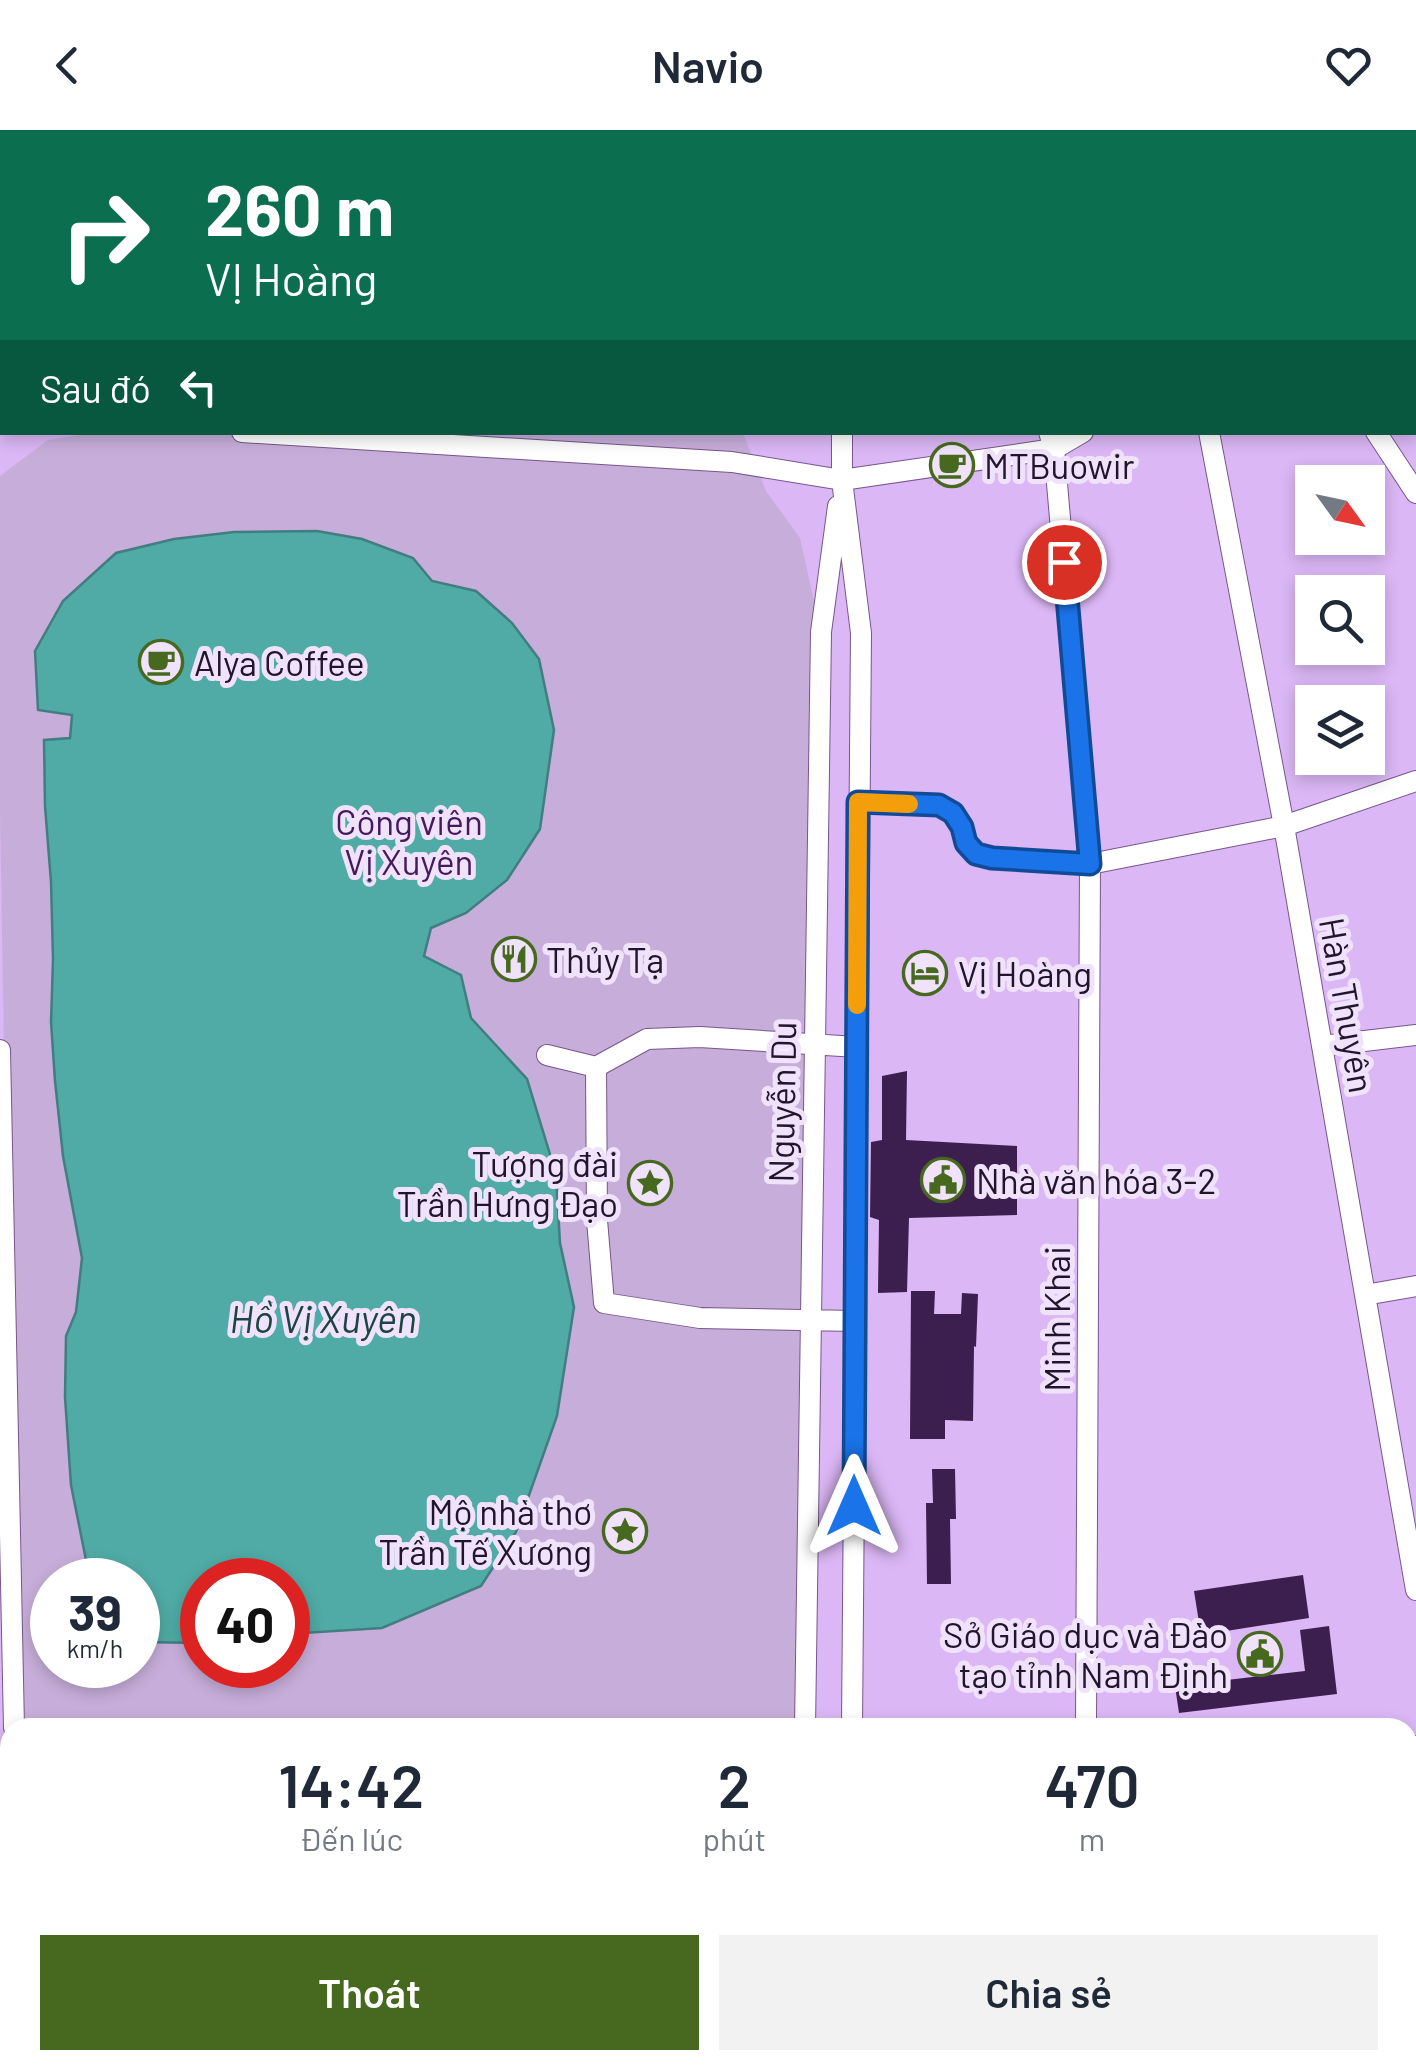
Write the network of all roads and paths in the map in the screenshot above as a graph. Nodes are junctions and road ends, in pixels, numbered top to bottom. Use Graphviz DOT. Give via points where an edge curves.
graph roads {
  1 [pos="298,435"];
  2 [pos="842,435"];
  3 [pos="1210,435"];
  4 [pos="1378,435"];
  5 [pos="1051,441"];
  6 [pos="842,480"];
  7 [pos="1416,493"];
  8 [pos="1416,780"];
  9 [pos="858,802"];
  10 [pos="1284,826"];
  11 [pos="1090,864"];
  12 [pos="1416,1034"];
  13 [pos="815,1042"];
  14 [pos="1322,1046"];
  15 [pos="857,1047"];
  16 [pos="0,1050"];
  17 [pos="547,1055"];
  18 [pos="596,1067"];
  19 [pos="1416,1286"];
  20 [pos="1365,1295"];
  21 [pos="810,1321"];
  22 [pos="855,1321"];
  23 [pos="1416,1590"];
  24 [pos="14,1718"];
  25 [pos="804,1718"];
  26 [pos="852,1718"];
  27 [pos="1086,1718"];
  1 -- 6 [label="street" via="732,462"];
  2 -- 6 [label="street, Nguyễn Du"];
  3 -- 10 [label="street, Hàn Thuyên"];
  4 -- 7 [label="street"];
  5 -- 6 [label="street"];
  5 -- 11 [label="street, Minh Khai"];
  6 -- 9 [label="street, Nguyễn Du" via="861,633"];
  6 -- 13 [label="street, Nguyễn Du" via="821,632"];
  8 -- 10 [label="street"];
  9 -- 11 [label="street" via="939,805 953,813 976,854"];
  9 -- 15 [label="street, Nguyễn Du"];
  10 -- 11 [label="street"];
  10 -- 14 [label="street, Hàn Thuyên"];
  11 -- 27 [label="street, Minh Khai"];
  12 -- 14 [label="street"];
  13 -- 15 [label="street"];
  13 -- 18 [label="street" via="647,1040"];
  13 -- 21 [label="street, Nguyễn Du"];
  14 -- 20 [label="street, Hàn Thuyên"];
  15 -- 22 [label="street, Nguyễn Du"];
  16 -- 24 [label="street"];
  17 -- 18 [label="street"];
  18 -- 21 [label="street" via="604,1303 700,1318"];
  19 -- 20 [label="street"];
  20 -- 23 [label="street, Hàn Thuyên"];
  21 -- 22 [label="street"];
  21 -- 25 [label="street, Nguyễn Du"];
  22 -- 26 [label="street, Nguyễn Du"];
}
